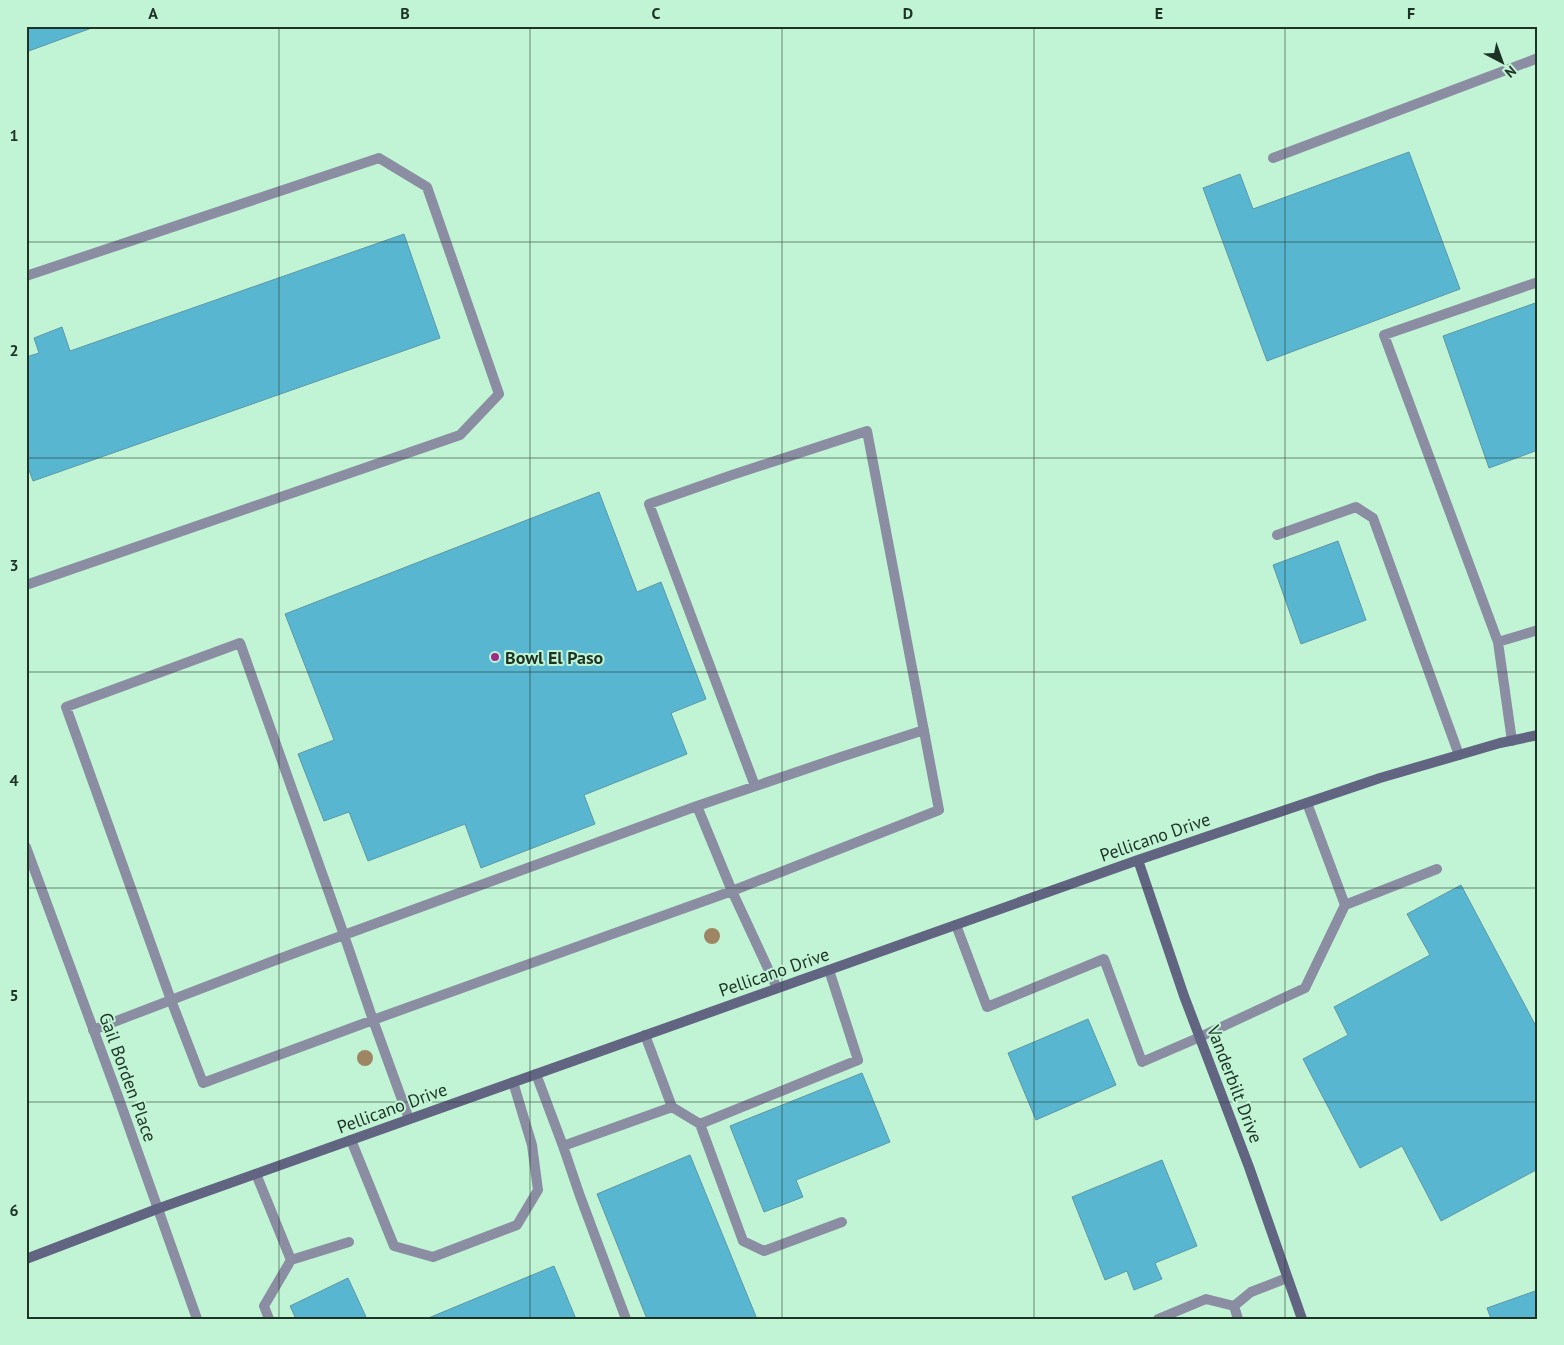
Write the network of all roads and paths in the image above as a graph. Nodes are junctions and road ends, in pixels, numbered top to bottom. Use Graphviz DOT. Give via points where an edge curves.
graph roads {
  1 [pos="1538,58"];
  2 [pos="1274,158"];
  3 [pos="26,276"];
  4 [pos="1538,282"];
  5 [pos="1277,535"];
  6 [pos="26,585"];
  7 [pos="1538,630"];
  8 [pos="1498,642"];
  9 [pos="924,730"];
  10 [pos="1538,735"];
  11 [pos="1512,741"];
  12 [pos="1459,755"];
  13 [pos="755,786"];
  14 [pos="1307,802"];
  15 [pos="697,806"];
  16 [pos="26,847"];
  17 [pos="1138,860"];
  18 [pos="1437,869"];
  19 [pos="732,891"];
  20 [pos="1345,905"];
  21 [pos="956,925"];
  22 [pos="344,935"];
  23 [pos="828,970"];
  24 [pos="777,988"];
  25 [pos="171,1000"];
  26 [pos="373,1020"];
  27 [pos="93,1030"];
  28 [pos="645,1035"];
  29 [pos="1200,1037"];
  30 [pos="536,1074"];
  31 [pos="513,1082"];
  32 [pos="672,1107"];
  33 [pos="408,1119"];
  34 [pos="700,1124"];
  35 [pos="351,1140"];
  36 [pos="563,1146"];
  37 [pos="256,1174"];
  38 [pos="157,1209"];
  39 [pos="842,1222"];
  40 [pos="349,1242"];
  41 [pos="26,1259"];
  42 [pos="291,1260"];
  43 [pos="1287,1278"];
  44 [pos="1234,1306"];
  45 [pos="197,1319"];
  46 [pos="268,1319"];
  47 [pos="626,1319"];
  48 [pos="1158,1319"];
  49 [pos="1238,1319"];
  50 [pos="1302,1319"];
  1 -- 2 [label="street"];
  3 -- 6 [label="street" via="379,158 427,187 499,394 460,435"];
  4 -- 8 [label="street" via="1384,334"];
  5 -- 12 [label="street" via="1356,507 1373,518"];
  7 -- 8 [label="street"];
  8 -- 11 [label="street"];
  9 -- 13 [label="street"];
  9 -- 13 [label="street" via="867,431 649,504"];
  9 -- 19 [label="street" via="939,810"];
  10 -- 11 [label="street, Pellicano Drive"];
  11 -- 12 [label="street, Pellicano Drive"];
  12 -- 14 [label="street, Pellicano Drive"];
  13 -- 15 [label="street"];
  14 -- 17 [label="street, Pellicano Drive"];
  14 -- 20 [label="street"];
  15 -- 19 [label="street"];
  15 -- 22 [label="street"];
  16 -- 27 [label="street, Gail Borden Place"];
  17 -- 21 [label="street, Pellicano Drive"];
  17 -- 29 [label="street, Vanderbilt Drive"];
  18 -- 20 [label="street"];
  19 -- 24 [label="street"];
  19 -- 26 [label="street"];
  20 -- 29 [label="street" via="1304,988"];
  21 -- 23 [label="street, Pellicano Drive"];
  21 -- 29 [label="street" via="987,1007 1104,959 1142,1062"];
  22 -- 25 [label="street"];
  22 -- 25 [label="street" via="240,643 66,706"];
  22 -- 26 [label="street"];
  23 -- 24 [label="street, Pellicano Drive"];
  23 -- 34 [label="street" via="858,1060"];
  24 -- 28 [label="street, Pellicano Drive"];
  25 -- 26 [label="street" via="203,1083"];
  25 -- 27 [label="street"];
  26 -- 33 [label="street"];
  27 -- 38 [label="street, Gail Borden Place"];
  28 -- 30 [label="street, Pellicano Drive"];
  28 -- 32 [label="street"];
  29 -- 43 [label="street, Vanderbilt Drive"];
  30 -- 31 [label="street, Pellicano Drive"];
  30 -- 36 [label="street"];
  31 -- 33 [label="street, Pellicano Drive"];
  31 -- 35 [label="street" via="532,1145 538,1190 517,1225 433,1257 394,1246"];
  32 -- 34 [label="street"];
  32 -- 36 [label="street"];
  33 -- 35 [label="street, Pellicano Drive"];
  34 -- 39 [label="street" via="743,1241 764,1251"];
  35 -- 37 [label="street, Pellicano Drive"];
  36 -- 47 [label="street"];
  37 -- 38 [label="street, Pellicano Drive"];
  37 -- 42 [label="street"];
  38 -- 41 [label="street, Pellicano Drive"];
  38 -- 45 [label="street, Gail Borden Place"];
  40 -- 42 [label="street"];
  42 -- 46 [label="street" via="264,1306"];
  43 -- 44 [label="street" via="1251,1292"];
  43 -- 50 [label="street, Vanderbilt Drive"];
  44 -- 48 [label="street" via="1206,1299"];
  44 -- 49 [label="street"];
}
